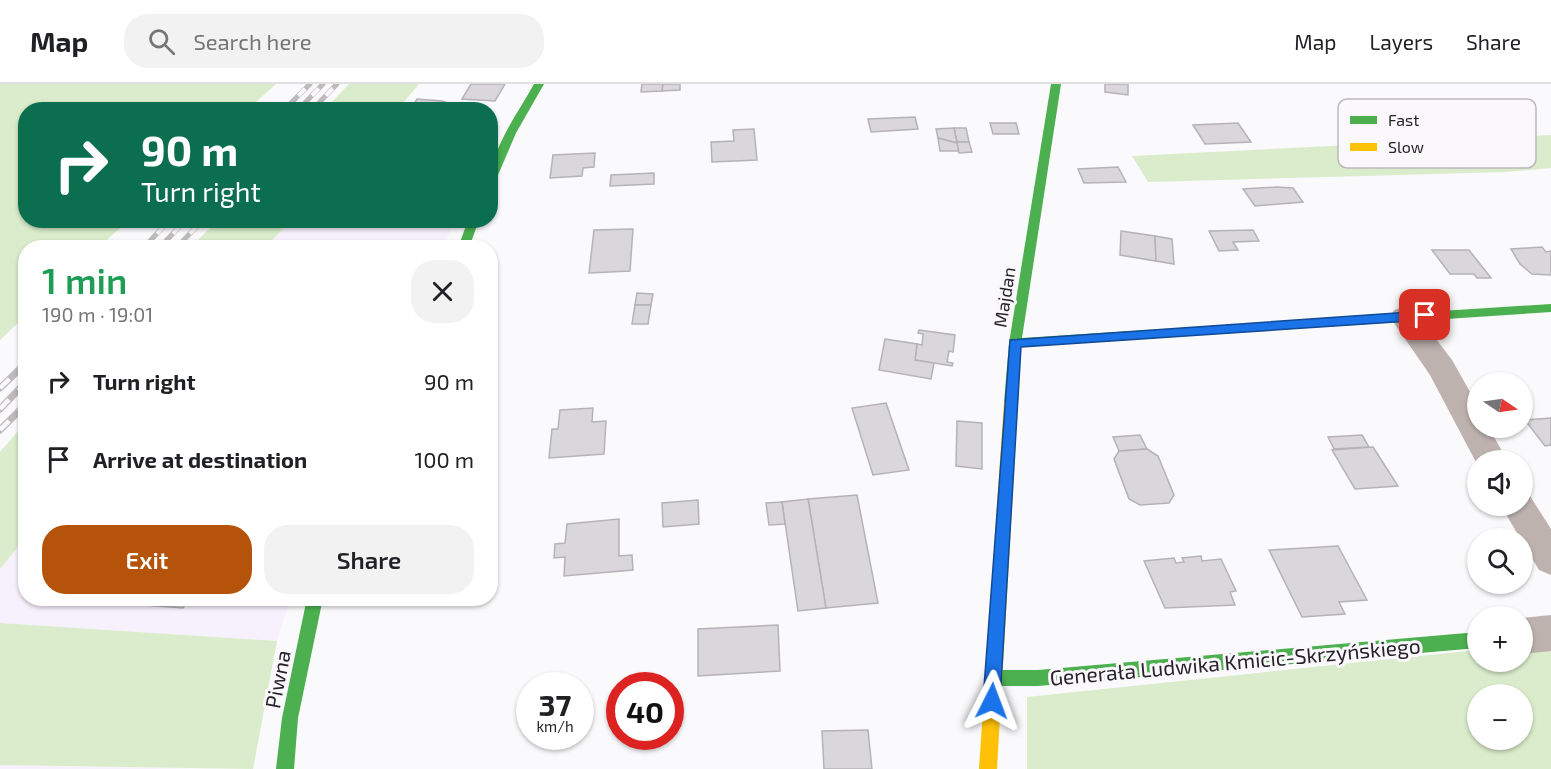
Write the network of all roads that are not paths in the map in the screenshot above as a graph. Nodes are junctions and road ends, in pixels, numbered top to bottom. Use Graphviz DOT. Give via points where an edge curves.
graph roads {
  1 [pos="539,84"];
  2 [pos="1056,84"];
  3 [pos="498,163"];
  4 [pos="1551,308"];
  5 [pos="1404,317"];
  6 [pos="1015,343"];
  7 [pos="1486,450"];
  8 [pos="1524,516"];
  9 [pos="1551,560"];
  10 [pos="313,606"];
  11 [pos="1551,633"];
  12 [pos="1533,635"];
  13 [pos="1467,641"];
  14 [pos="993,678"];
  15 [pos="285,769"];
  16 [pos="988,769"];
  1 -- 3 [label="street"];
  2 -- 6 [label="street, Majdan"];
  4 -- 5 [label="street"];
  5 -- 6 [label="street"];
  5 -- 7 [label="street" via="1441,368"];
  6 -- 14 [label="street, Majdan"];
  8 -- 9 [label="street"];
  10 -- 15 [label="street, Piwna" via="290,718"];
  11 -- 12 [label="street"];
  13 -- 14 [label="street, Generała Ludwika Kmicic-Skrzyńskiego" via="1038,678"];
  14 -- 16 [label="street, Majdan"];
}
